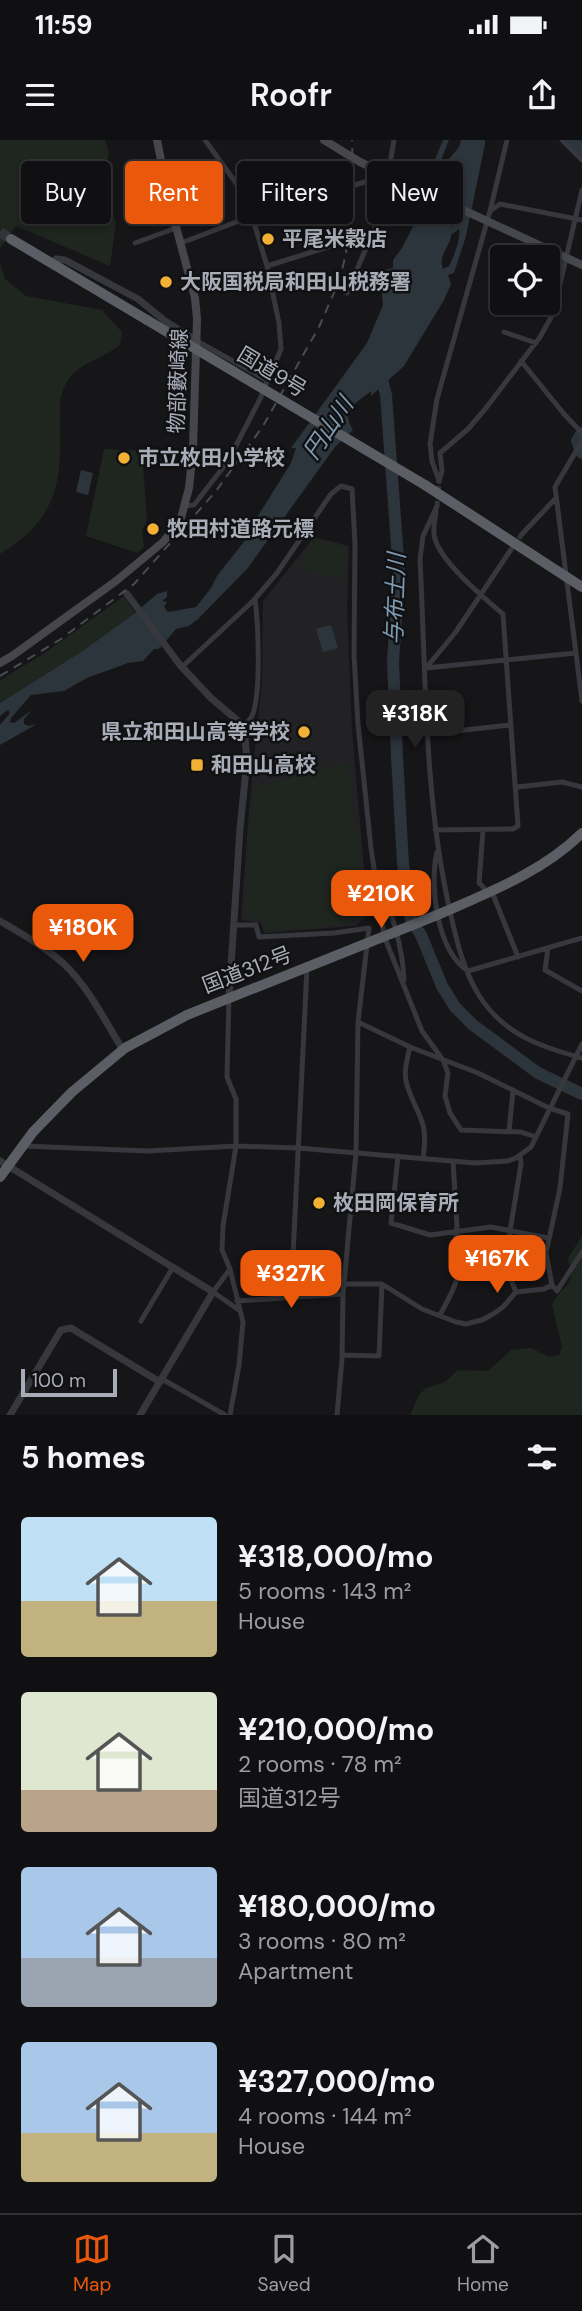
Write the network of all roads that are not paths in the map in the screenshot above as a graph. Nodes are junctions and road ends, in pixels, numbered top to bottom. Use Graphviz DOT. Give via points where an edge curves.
graph roads {
  1 [pos="157,140"];
  2 [pos="205,140"];
  3 [pos="324,140"];
  4 [pos="394,140"];
  5 [pos="507,140"];
  6 [pos="562,140"];
  7 [pos="582,160"];
  8 [pos="393,161"];
  9 [pos="367,165"];
  10 [pos="237,185"];
  11 [pos="582,190"];
  12 [pos="463,211"];
  13 [pos="490,211"];
  14 [pos="579,219"];
  15 [pos="485,221"];
  16 [pos="237,222"];
  17 [pos="254,224"];
  18 [pos="376,224"];
  19 [pos="176,228"];
  20 [pos="11,239"];
  21 [pos="135,243"];
  22 [pos="181,243"];
  23 [pos="341,243"];
  24 [pos="566,258"];
  25 [pos="54,264"];
  26 [pos="582,265"];
  27 [pos="267,266"];
  28 [pos="347,293"];
  29 [pos="504,332"];
  30 [pos="197,341"];
  31 [pos="536,342"];
  32 [pos="521,361"];
  33 [pos="268,382"];
  34 [pos="582,433"];
  35 [pos="582,441"];
  36 [pos="556,498"];
  37 [pos="185,506"];
  38 [pos="522,534"];
  39 [pos="510,551"];
  40 [pos="565,576"];
  41 [pos="116,581"];
  42 [pos="582,587"];
  43 [pos="127,594"];
  44 [pos="480,594"];
  45 [pos="255,599"];
  46 [pos="576,653"];
  47 [pos="505,660"];
  48 [pos="0,663"];
  49 [pos="181,666"];
  50 [pos="426,668"];
  51 [pos="582,701"];
  52 [pos="511,725"];
  53 [pos="244,726"];
  54 [pos="428,734"];
  55 [pos="517,787"];
  56 [pos="582,787"];
  57 [pos="435,830"];
  58 [pos="483,830"];
  59 [pos="582,833"];
  60 [pos="438,846"];
  61 [pos="375,869"];
  62 [pos="484,888"];
  63 [pos="494,897"];
  64 [pos="446,912"];
  65 [pos="0,921"];
  66 [pos="233,925"];
  67 [pos="387,935"];
  68 [pos="582,938"];
  69 [pos="367,943"];
  70 [pos="548,948"];
  71 [pos="518,957"];
  72 [pos="307,968"];
  73 [pos="468,971"];
  74 [pos="405,988"];
  75 [pos="582,991"];
  76 [pos="229,997"];
  77 [pos="358,1023"];
  78 [pos="582,1044"];
  79 [pos="410,1047"];
  80 [pos="123,1050"];
  81 [pos="577,1058"];
  82 [pos="443,1060"];
  83 [pos="513,1090"];
  84 [pos="549,1108"];
  85 [pos="509,1132"];
  86 [pos="536,1137"];
  87 [pos="21,1146"];
  88 [pos="236,1146"];
  89 [pos="298,1149"];
  90 [pos="356,1153"];
  91 [pos="520,1155"];
  92 [pos="398,1156"];
  93 [pos="423,1159"];
  94 [pos="453,1161"];
  95 [pos="4,1164"];
  96 [pos="0,1177"];
  97 [pos="510,1231"];
  98 [pos="456,1232"];
  99 [pos="548,1238"];
  100 [pos="582,1252"];
  101 [pos="173,1268"];
  102 [pos="230,1269"];
  103 [pos="344,1284"];
  104 [pos="382,1284"];
  105 [pos="552,1285"];
  106 [pos="213,1292"];
  107 [pos="516,1292"];
  108 [pos="343,1294"];
  109 [pos="291,1297"];
  110 [pos="237,1301"];
  111 [pos="240,1310"];
  112 [pos="440,1315"];
  113 [pos="141,1321"];
  114 [pos="342,1355"];
  115 [pos="161,1381"];
  116 [pos="10,1415"];
  117 [pos="140,1415"];
  118 [pos="225,1415"];
  119 [pos="230,1415"];
  120 [pos="337,1415"];
  1 -- 19 [label="main road, 物部藪崎線"];
  2 -- 10 [label="street"];
  3 -- 9 [label="main road"];
  4 -- 8 [label="street"];
  5 -- 13 [label="street"];
  6 -- 7 [label="street"];
  11 -- 14 [label="street"];
  12 -- 15 [label="main road"];
  13 -- 14 [label="street" via="500,204"];
  13 -- 15 [label="street"];
  14 -- 24 [label="street"];
  15 -- 24 [label="main road"];
  15 -- 32 [label="street" via="435,411 430,444 439,481 440,453 468,429"];
  16 -- 22 [label="street"];
  17 -- 27 [label="street"];
  18 -- 28 [label="street"];
  19 -- 21 [label="street"];
  19 -- 22 [label="main road, 物部藪崎線"];
  20 -- 25 [label="highway, 国道9号"];
  22 -- 30 [label="main road, 物部藪崎線" via="195,299"];
  23 -- 27 [label="street"];
  24 -- 26 [label="main road"];
  24 -- 31 [label="street" via="553,314"];
  25 -- 30 [label="street" via="56,259 65,260 138,299"];
  25 -- 40 [label="highway, 国道9号, bridge" via="425,485"];
  27 -- 33 [label="street" via="281,349"];
  29 -- 31 [label="street"];
  30 -- 33 [label="street"];
  30 -- 37 [label="main road, 物部藪崎線" via="193,449"];
  31 -- 32 [label="street"];
  32 -- 34 [label="street"];
  33 -- 37 [label="street" via="228,461 194,505"];
  35 -- 36 [label="street" via="557,480"];
  36 -- 38 [label="street"];
  36 -- 40 [label="street"];
  37 -- 41 [label="main road, 物部藪崎線" via="180,522 163,542"];
  39 -- 44 [label="street"];
  40 -- 42 [label="highway, 国道9号"];
  40 -- 46 [label="street"];
  41 -- 43 [label="street"];
  41 -- 48 [label="main road, 物部藪崎線"];
  43 -- 49 [label="street"];
  44 -- 47 [label="street" via="503,614"];
  44 -- 50 [label="street"];
  44 -- 50 [label="street" via="435,542 437,506 420,547"];
  45 -- 49 [label="street"];
  45 -- 53 [label="street" via="258,665 252,717"];
  45 -- 61 [label="street" via="331,494 341,486 352,489 358,724"];
  46 -- 47 [label="street"];
  46 -- 51 [label="street"];
  47 -- 50 [label="street"];
  47 -- 52 [label="street"];
  49 -- 53 [label="street"];
  50 -- 54 [label="street"];
  52 -- 54 [label="street"];
  52 -- 55 [label="street"];
  53 -- 66 [label="street" via="247,760"];
  54 -- 57 [label="street"];
  55 -- 56 [label="street" via="562,782"];
  55 -- 58 [label="street" via="518,826"];
  57 -- 58 [label="street"];
  57 -- 60 [label="street"];
  58 -- 62 [label="street" via="479,883"];
  59 -- 64 [label="highway, 国道312号" via="541,867"];
  60 -- 64 [label="street"];
  60 -- 73 [label="street" via="433,874 439,919 450,951"];
  61 -- 67 [label="street"];
  61 -- 74 [label="street" via="389,908"];
  63 -- 71 [label="street"];
  64 -- 67 [label="highway, 国道312号, bridge"];
  64 -- 73 [label="street"];
  65 -- 80 [label="street" via="63,963"];
  66 -- 69 [label="street" via="256,925 260,937 369,928"];
  66 -- 76 [label="street"];
  67 -- 69 [label="highway, 国道312号"];
  67 -- 74 [label="street"];
  68 -- 70 [label="street"];
  69 -- 72 [label="highway, 国道312号"];
  69 -- 77 [label="street"];
  70 -- 71 [label="street"];
  70 -- 75 [label="street" via="545,970"];
  71 -- 73 [label="street"];
  72 -- 76 [label="highway, 国道312号"];
  72 -- 89 [label="street"];
  73 -- 81 [label="street" via="480,996 510,1028 539,1046"];
  74 -- 82 [label="street" via="422,1031"];
  76 -- 80 [label="highway, 国道312号"];
  76 -- 88 [label="street" via="227,1077 236,1099"];
  77 -- 79 [label="street"];
  77 -- 90 [label="street"];
  78 -- 81 [label="street"];
  79 -- 82 [label="street"];
  79 -- 93 [label="street" via="406,1084 426,1132"];
  80 -- 87 [label="highway, 国道312号" via="72,1092"];
  81 -- 84 [label="street"];
  82 -- 83 [label="street"];
  82 -- 85 [label="street" via="448,1073 445,1096 461,1130"];
  83 -- 84 [label="street"];
  83 -- 85 [label="street"];
  84 -- 86 [label="street"];
  84 -- 99 [label="street" via="568,1114 560,1188"];
  85 -- 86 [label="street"];
  86 -- 91 [label="street"];
  87 -- 88 [label="street" via="148,1151"];
  87 -- 95 [label="highway, 国道312号"];
  88 -- 89 [label="street"];
  88 -- 102 [label="street" via="223,1226 222,1250"];
  89 -- 90 [label="street"];
  89 -- 109 [label="street"];
  90 -- 92 [label="street"];
  90 -- 103 [label="street"];
  91 -- 94 [label="street" via="499,1162"];
  91 -- 97 [label="street"];
  92 -- 93 [label="street"];
  92 -- 98 [label="street" via="391,1223 430,1235"];
  93 -- 94 [label="street"];
  94 -- 98 [label="street"];
  95 -- 96 [label="highway, 国道312号"];
  95 -- 101 [label="street"];
  97 -- 98 [label="street" via="491,1227"];
  97 -- 99 [label="street"];
  97 -- 107 [label="street" via="507,1270"];
  98 -- 112 [label="street" via="458,1276"];
  99 -- 105 [label="street"];
  100 -- 105 [label="street" via="557,1291"];
  101 -- 106 [label="street"];
  101 -- 113 [label="street"];
  102 -- 106 [label="street"];
  102 -- 110 [label="street"];
  103 -- 104 [label="street"];
  103 -- 108 [label="street"];
  104 -- 112 [label="street"];
  104 -- 114 [label="street" via="379,1356"];
  105 -- 107 [label="street"];
  106 -- 111 [label="street"];
  106 -- 115 [label="street"];
  107 -- 112 [label="street" via="482,1320 466,1324"];
  108 -- 109 [label="street"];
  108 -- 114 [label="street"];
  109 -- 110 [label="street"];
  110 -- 111 [label="street"];
  111 -- 119 [label="street" via="241,1354"];
  114 -- 120 [label="street"];
  115 -- 116 [label="street" via="71,1328 61,1330"];
  115 -- 117 [label="street"];
  115 -- 118 [label="street"];
}
